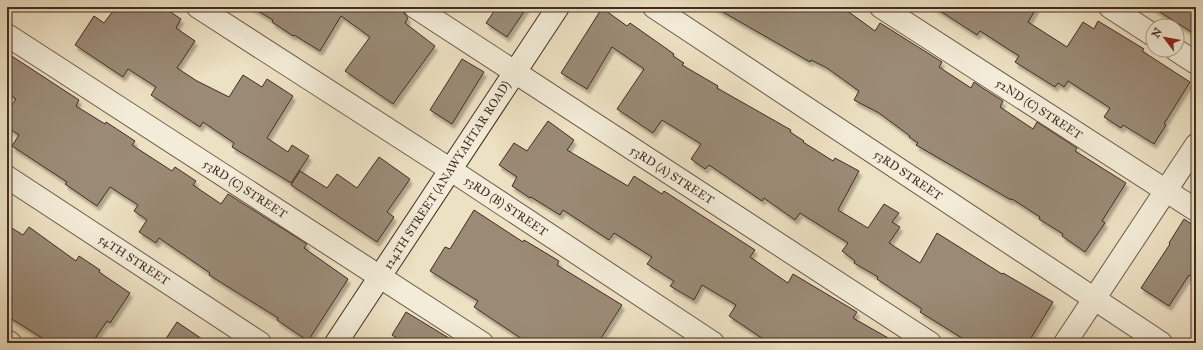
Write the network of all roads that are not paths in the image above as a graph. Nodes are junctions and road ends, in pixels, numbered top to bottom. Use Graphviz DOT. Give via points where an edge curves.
graph roads {
  1 [pos="198,7"];
  2 [pos="415,7"];
  3 [pos="558,7"];
  4 [pos="654,7"];
  5 [pos="881,7"];
  6 [pos="1110,7"];
  7 [pos="1145,30"];
  8 [pos="7,35"];
  9 [pos="1185,56"];
  10 [pos="1196,63"];
  11 [pos="515,72"];
  12 [pos="1196,145"];
  13 [pos="451,170"];
  14 [pos="7,177"];
  15 [pos="1166,191"];
  16 [pos="1196,210"];
  17 [pos="380,277"];
  18 [pos="1094,299"];
  19 [pos="7,341"];
  20 [pos="10,343"];
  21 [pos="260,343"];
  22 [pos="336,343"];
  23 [pos="482,343"];
  24 [pos="713,343"];
  25 [pos="930,343"];
  26 [pos="1065,343"];
  27 [pos="1161,343"];
  1 -- 13 [label="street, 53RD (B) STREET"];
  2 -- 11 [label="street, 53RD (A) STREET"];
  3 -- 11 [label="street, 124TH STREET (ANAWYAHTAR ROAD)"];
  4 -- 18 [label="street, 53RD STREET"];
  5 -- 15 [label="street, 52ND (C) STREET"];
  6 -- 7 [label="street"];
  8 -- 17 [label="street, 53RD (C) STREET"];
  9 -- 10 [label="street"];
  11 -- 13 [label="street, 124TH STREET (ANAWYAHTAR ROAD)"];
  11 -- 25 [label="street, 53RD (A) STREET"];
  12 -- 15 [label="street"];
  13 -- 17 [label="street, 124TH STREET (ANAWYAHTAR ROAD)"];
  13 -- 24 [label="street, 53RD (B) STREET"];
  14 -- 21 [label="street, 54TH STREET"];
  15 -- 16 [label="street, 52ND (C) STREET"];
  15 -- 18 [label="street"];
  17 -- 22 [label="street, 124TH STREET (ANAWYAHTAR ROAD)"];
  17 -- 23 [label="street, 53RD (C) STREET"];
  18 -- 26 [label="street"];
  18 -- 27 [label="street, 53RD STREET"];
  19 -- 20 [label="street"];
}
